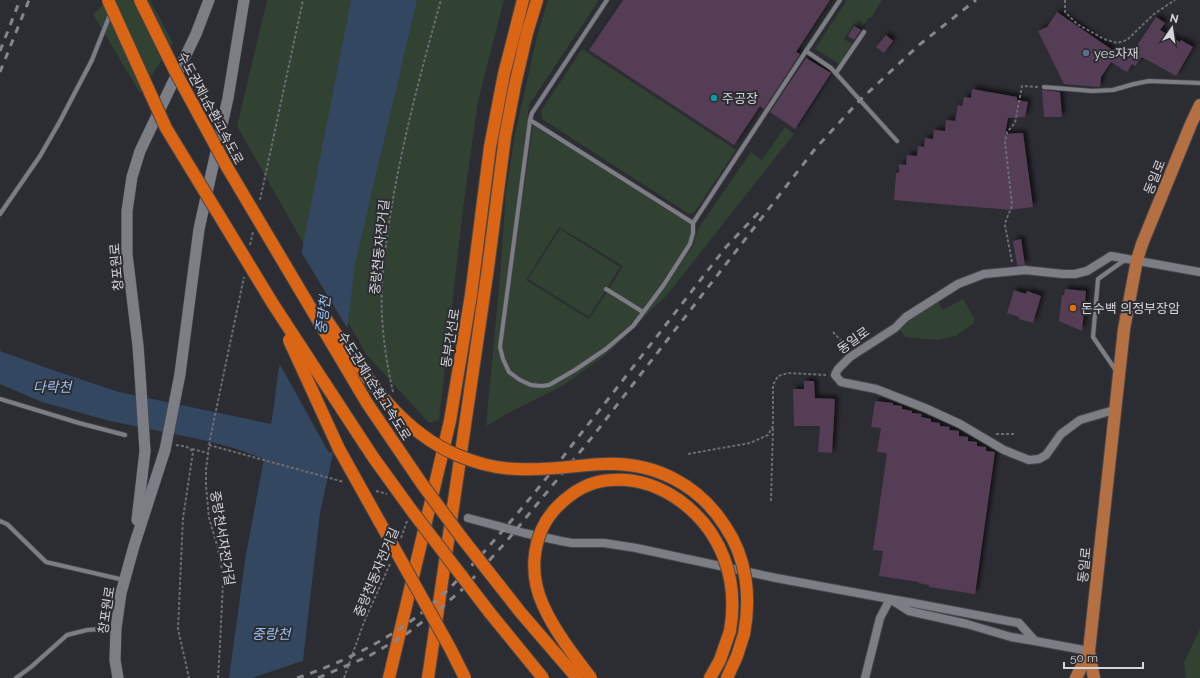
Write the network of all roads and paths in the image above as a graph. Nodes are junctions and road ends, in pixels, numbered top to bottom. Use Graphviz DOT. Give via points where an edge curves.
graph roads {
  1 [pos="108,0"];
  2 [pos="115,0"];
  3 [pos="140,0"];
  4 [pos="209,0"];
  5 [pos="244,0"];
  6 [pos="441,0"];
  7 [pos="523,0"];
  8 [pos="537,0"];
  9 [pos="607,0"];
  10 [pos="840,0"];
  11 [pos="1065,0"];
  12 [pos="1175,0"];
  13 [pos="864,32"];
  14 [pos="806,52"];
  15 [pos="836,73"];
  16 [pos="1200,83"];
  17 [pos="1044,87"];
  18 [pos="1200,105"];
  19 [pos="530,120"];
  20 [pos="897,141"];
  21 [pos="0,214"];
  22 [pos="692,224"];
  23 [pos="272,244"];
  24 [pos="1132,260"];
  25 [pos="1014,271"];
  26 [pos="1200,272"];
  27 [pos="606,289"];
  28 [pos="273,304"];
  29 [pos="643,312"];
  30 [pos="833,332"];
  31 [pos="850,357"];
  32 [pos="835,375"];
  33 [pos="1118,375"];
  34 [pos="393,395"];
  35 [pos="0,399"];
  36 [pos="218,401"];
  37 [pos="1114,410"];
  38 [pos="773,426"];
  39 [pos="125,435"];
  40 [pos="208,445"];
  41 [pos="167,447"];
  42 [pos="191,449"];
  43 [pos="208,453"];
  44 [pos="688,454"];
  45 [pos="350,484"];
  46 [pos="771,501"];
  47 [pos="468,518"];
  48 [pos="408,519"];
  49 [pos="0,521"];
  50 [pos="400,538"];
  51 [pos="134,546"];
  52 [pos="392,559"];
  53 [pos="125,581"];
  54 [pos="890,599"];
  55 [pos="116,628"];
  56 [pos="1035,641"];
  57 [pos="1089,650"];
  58 [pos="16,678"];
  59 [pos="118,678"];
  60 [pos="189,678"];
  61 [pos="218,678"];
  62 [pos="344,678"];
  63 [pos="388,678"];
  64 [pos="428,678"];
  65 [pos="464,678"];
  66 [pos="543,678"];
  67 [pos="577,678"];
  68 [pos="591,678"];
  69 [pos="710,678"];
  70 [pos="726,678"];
  71 [pos="865,678"];
  72 [pos="1076,678"];
  73 [pos="1094,678"];
  1 -- 28 [label="highway, bridge" via="166,128"];
  2 -- 21 [label="lane" via="92,60 62,116 40,156"];
  3 -- 23 [label="highway, 수도권제1순환고속도로, bridge" via="199,116"];
  4 -- 51 [label="street, 창포원로, bridge" via="196,34 140,151 132,177 127,211 127,254 138,346 145,451"];
  5 -- 41 [label="street, 창포원로, bridge" via="228,98 199,229 180,374"];
  6 -- 34 [label="path, 중랑천동자전거길" via="406,131 390,215 383,272 384,335"];
  7 -- 63 [label="highway, 동부간선로" via="504,74 490,147 471,295 450,421"];
  8 -- 64 [label="highway, 동부간선로" via="525,40 505,137"];
  9 -- 19 [label="lane" via="532,113"];
  10 -- 14 [label="lane"];
  11 -- 12 [label="path" via="1065,12 1077,24 1117,43 1127,40 1154,14"];
  13 -- 15 [label="lane"];
  14 -- 15 [label="lane"];
  14 -- 22 [label="lane"];
  15 -- 20 [label="lane"];
  16 -- 17 [label="lane" via="1149,81 1113,90 1092,91"];
  17 -- 25 [label="path" via="1022,86 1015,123 1007,132 1005,142 1012,204 1005,225"];
  18 -- 24 [label="main road, 동일로" via="1152,220"];
  19 -- 22 [label="lane"];
  19 -- 29 [label="lane" via="500,347 509,372 531,385 549,385 606,349 633,326"];
  22 -- 29 [label="lane" via="690,244"];
  23 -- 67 [label="highway, 수도권제1순환고속도로, bridge" via="367,403 422,484 500,588"];
  23 -- 70 [label="highway, bridge" via="382,396 400,417 437,446 482,464 517,470 607,464 642,467 660,472 695,492 722,521 734,541 744,573 748,598 744,634"];
  24 -- 25 [label="street, 동일로" via="1111,256 1087,271 1075,274"];
  24 -- 26 [label="street, 동일로"];
  24 -- 33 [label="main road, 동일로"];
  24 -- 33 [label="lane" via="1098,279 1093,337"];
  25 -- 31 [label="street, 동일로" via="984,274 958,284"];
  27 -- 29 [label="lane"];
  28 -- 65 [label="highway, bridge" via="339,449 450,648"];
  28 -- 66 [label="highway, bridge" via="373,457 485,608"];
  30 -- 31 [label="path" via="844,344"];
  31 -- 32 [label="street, 동일로"];
  32 -- 37 [label="street" via="841,382 876,389 925,408 960,424 1004,450 1029,460 1046,455 1061,434 1080,420"];
  32 -- 38 [label="path" via="788,372 778,376 773,384"];
  33 -- 37 [label="main road, 동일로"];
  35 -- 39 [label="lane"];
  36 -- 40 [label="path, 중랑천서자전거길"];
  37 -- 57 [label="main road, 동일로"];
  38 -- 44 [label="path" via="768,435 750,443"];
  38 -- 46 [label="path"];
  40 -- 43 [label="path, 중랑천서자전거길"];
  40 -- 45 [label="path"];
  41 -- 42 [label="path"];
  41 -- 51 [label="street, 창포원로"];
  42 -- 43 [label="path"];
  42 -- 60 [label="path" via="183,518 178,628"];
  43 -- 61 [label="path, 중랑천서자전거길" via="207,501 223,582"];
  47 -- 54 [label="street" via="561,541 636,548"];
  48 -- 50 [label="path, 중랑천동자전거길"];
  49 -- 53 [label="lane" via="7,524 46,562"];
  51 -- 53 [label="street, 창포원로"];
  52 -- 62 [label="path, 중랑천동자전거길" via="364,622"];
  53 -- 55 [label="street, 창포원로"];
  54 -- 56 [label="street" via="909,611"];
  54 -- 56 [label="street" via="1019,623"];
  54 -- 71 [label="street" via="880,618"];
  55 -- 58 [label="lane" via="87,630 67,635"];
  55 -- 59 [label="street, 창포원로"];
  56 -- 57 [label="street"];
  57 -- 72 [label="main road, 동일로"];
  57 -- 73 [label="main road, 동일로"];
  68 -- 69 [label="highway, bridge" via="545,609 537,586 534,561 539,535 546,520 562,502 575,492 597,482 610,480 638,482 663,490 702,520 720,548 731,582 732,618 722,655"];
}
